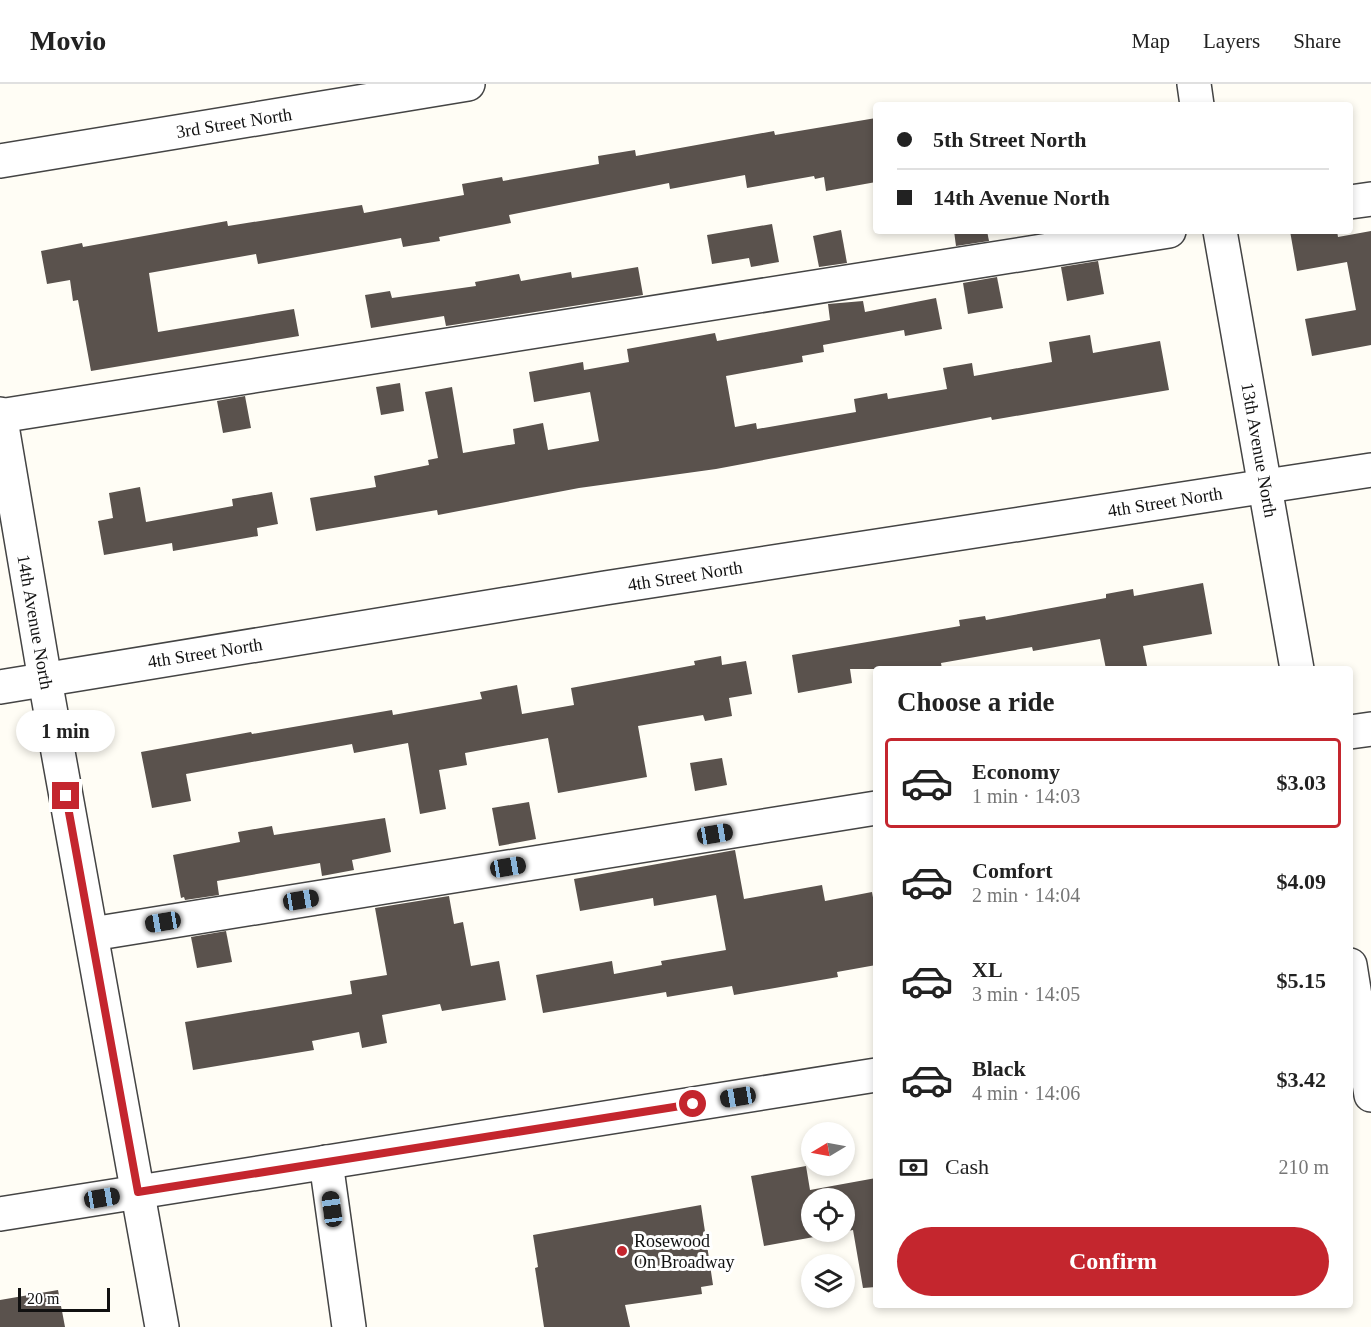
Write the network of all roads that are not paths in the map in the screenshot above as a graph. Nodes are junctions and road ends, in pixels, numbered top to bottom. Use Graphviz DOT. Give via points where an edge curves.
graph roads {
  1 [pos="468,84"];
  2 [pos="1194,84"];
  3 [pos="1197,102"];
  4 [pos="0,161"];
  5 [pos="1371,199"];
  6 [pos="1353,202"];
  7 [pos="1150,234"];
  8 [pos="1221,234"];
  9 [pos="0,415"];
  10 [pos="1371,470"];
  11 [pos="1265,487"];
  12 [pos="1296,666"];
  13 [pos="45,680"];
  14 [pos="0,687"];
  15 [pos="1371,729"];
  16 [pos="1353,732"];
  17 [pos="873,808"];
  18 [pos="92,934"];
  19 [pos="1353,976"];
  20 [pos="1359,999"];
  21 [pos="873,1076"];
  22 [pos="1371,1095"];
  23 [pos="326,1162"];
  24 [pos="138,1192"];
  25 [pos="0,1214"];
  26 [pos="162,1327"];
  27 [pos="349,1327"];
  1 -- 4 [label="street, 3rd Street North"];
  2 -- 3 [label="street"];
  5 -- 6 [label="street"];
  7 -- 9 [label="street"];
  8 -- 11 [label="street, 13th Avenue North"];
  9 -- 13 [label="street, 14th Avenue North"];
  10 -- 11 [label="street, 4th Street North"];
  11 -- 12 [label="street, 13th Avenue North"];
  11 -- 13 [label="street, 4th Street North" via="593,590"];
  13 -- 14 [label="street, 4th Street North"];
  13 -- 18 [label="street, 14th Avenue North"];
  15 -- 16 [label="street"];
  17 -- 18 [label="street"];
  18 -- 24 [label="street, 14th Avenue North"];
  19 -- 20 [label="street"];
  20 -- 22 [label="street"];
  21 -- 23 [label="street"];
  23 -- 24 [label="street"];
  23 -- 27 [label="street"];
  24 -- 25 [label="street"];
  24 -- 26 [label="street, 14th Avenue North"];
}
